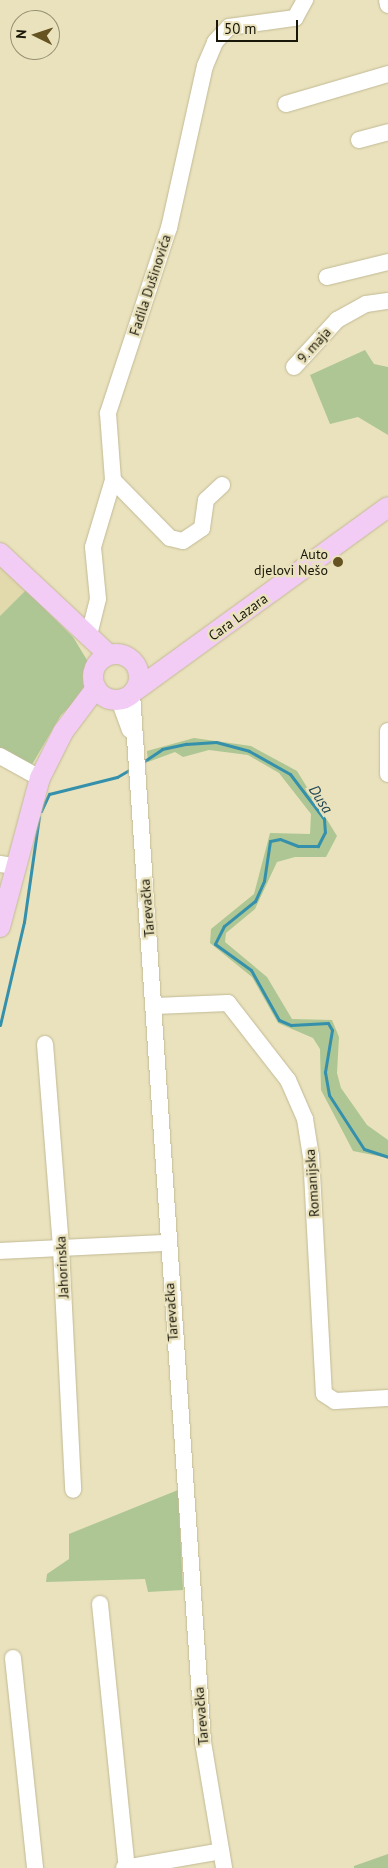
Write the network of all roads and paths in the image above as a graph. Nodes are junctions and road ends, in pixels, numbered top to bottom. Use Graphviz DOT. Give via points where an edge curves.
graph roads {
  1 [pos="305,0"];
  2 [pos="387,0"];
  3 [pos="388,4"];
  4 [pos="388,74"];
  5 [pos="286,104"];
  6 [pos="388,132"];
  7 [pos="359,140"];
  8 [pos="388,262"];
  9 [pos="327,277"];
  10 [pos="388,301"];
  11 [pos="294,367"];
  12 [pos="112,480"];
  13 [pos="222,485"];
  14 [pos="388,508"];
  15 [pos="0,553"];
  16 [pos="58,605"];
  17 [pos="89,635"];
  18 [pos="184,656"];
  19 [pos="136,664"];
  20 [pos="114,685"];
  21 [pos="388,731"];
  22 [pos="0,756"];
  23 [pos="388,774"];
  24 [pos="40,778"];
  25 [pos="7,865"];
  26 [pos="0,927"];
  27 [pos="155,1006"];
  28 [pos="45,1044"];
  29 [pos="166,1243"];
  30 [pos="61,1249"];
  31 [pos="0,1251"];
  32 [pos="388,1398"];
  33 [pos="73,1490"];
  34 [pos="100,1604"];
  35 [pos="13,1658"];
  36 [pos="221,1851"];
  37 [pos="35,1868"];
  38 [pos="126,1868"];
  39 [pos="224,1868"];
  1 -- 12 [label="street, Fadila Dušinovića" via="295,18 229,27 214,42 169,228 108,413"];
  2 -- 3 [label="street"];
  4 -- 5 [label="street"];
  6 -- 7 [label="street"];
  8 -- 9 [label="street"];
  10 -- 11 [label="street, 9. maja" via="366,304 336,320"];
  12 -- 13 [label="street" via="170,538 183,541 202,528 206,500"];
  12 -- 17 [label="street, Fadila Dušinovića" via="93,547 98,599"];
  14 -- 18 [label="main road, Cara Lazara"];
  15 -- 16 [label="main road"];
  16 -- 17 [label="main road"];
  16 -- 20 [label="main road"];
  17 -- 20 [label="main road"];
  18 -- 19 [label="main road, Cara Lazara" via="157,667"];
  18 -- 20 [label="main road, Cara Lazara"];
  19 -- 20 [label="main road" via="139,677"];
  19 -- 20 [label="main road, Cara Lazara" via="124,655"];
  20 -- 24 [label="main road, Cara Lazara" via="55,748"];
  20 -- 27 [label="street, Tarevačka" via="136,765"];
  21 -- 23 [label="street"];
  22 -- 24 [label="street"];
  24 -- 25 [label="main road"];
  25 -- 26 [label="main road"];
  27 -- 29 [label="street, Tarevačka"];
  27 -- 32 [label="street, Romanijska" via="228,1003 288,1080 304,1119 311,1155 324,1394 335,1402"];
  28 -- 30 [label="street, Jahorinska"];
  29 -- 30 [label="street"];
  29 -- 36 [label="street, Tarevačka" via="203,1742"];
  30 -- 31 [label="street"];
  30 -- 33 [label="street, Jahorinska"];
  34 -- 38 [label="street"];
  35 -- 37 [label="street"];
  36 -- 38 [label="street"];
  36 -- 39 [label="street, Tarevačka"];
}
